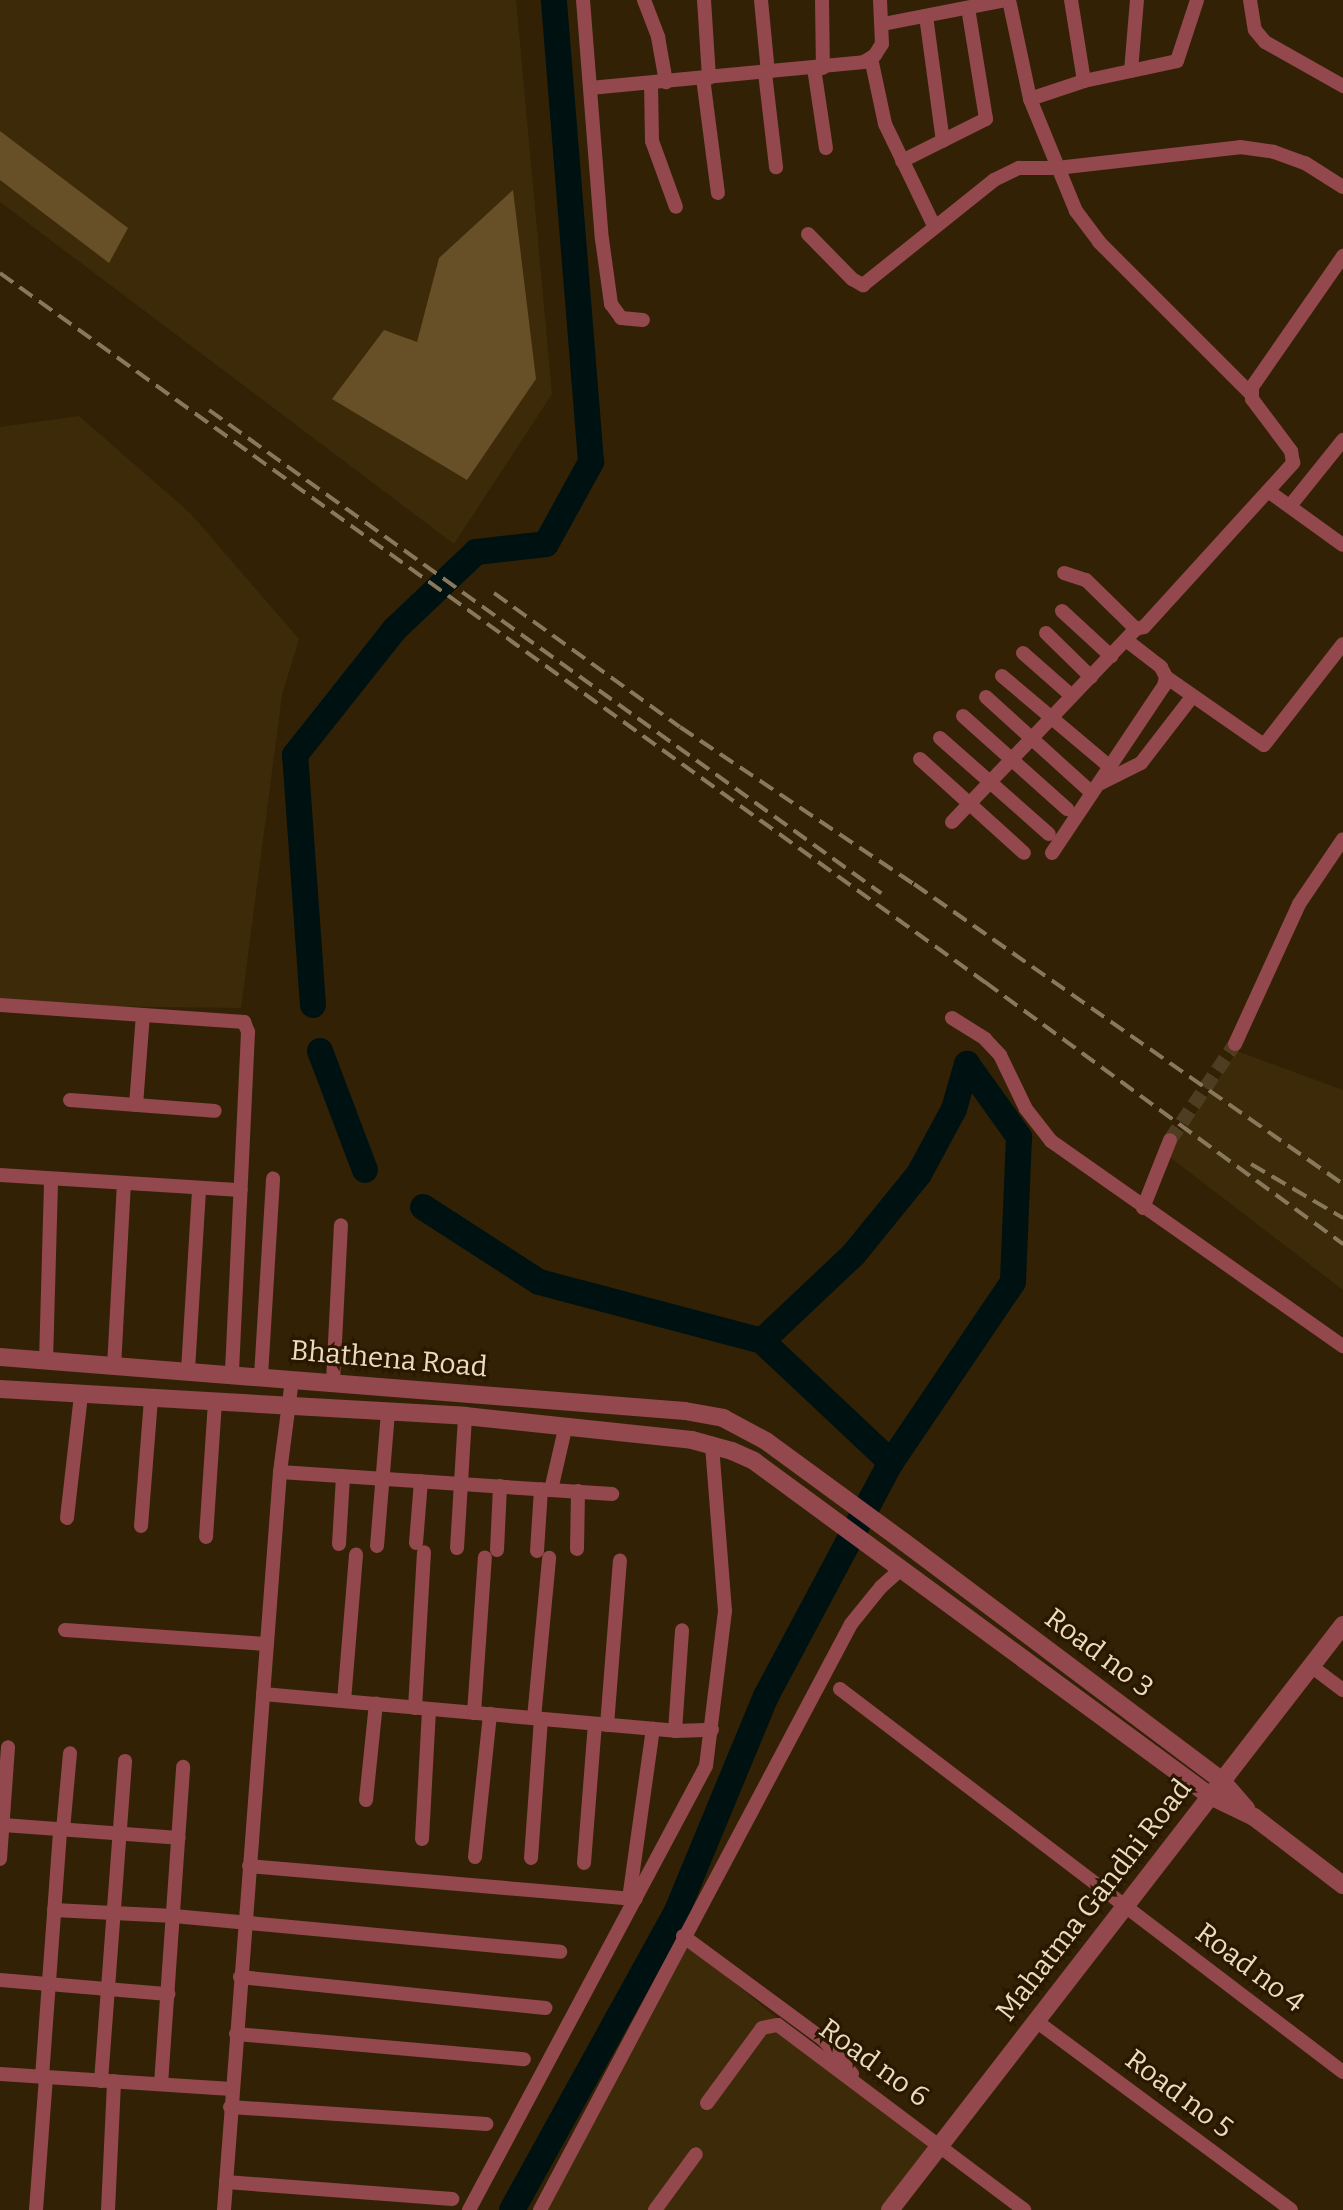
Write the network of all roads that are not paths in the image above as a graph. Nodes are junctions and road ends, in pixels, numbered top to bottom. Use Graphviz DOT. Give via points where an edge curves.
graph roads {
  1 [pos="583,0"];
  2 [pos="644,0"];
  3 [pos="704,0"];
  4 [pos="761,0"];
  5 [pos="822,0"];
  6 [pos="880,0"];
  7 [pos="1008,0"];
  8 [pos="1071,0"];
  9 [pos="1137,0"];
  10 [pos="1197,0"];
  11 [pos="1250,0"];
  12 [pos="943,6"];
  13 [pos="968,8"];
  14 [pos="926,16"];
  15 [pos="883,24"];
  16 [pos="871,58"];
  17 [pos="818,68"];
  18 [pos="1131,71"];
  19 [pos="766,73"];
  20 [pos="706,78"];
  21 [pos="1084,81"];
  22 [pos="658,82"];
  23 [pos="1343,86"];
  24 [pos="590,88"];
  25 [pos="1030,99"];
  26 [pos="943,141"];
  27 [pos="826,148"];
  28 [pos="902,161"];
  29 [pos="776,167"];
  30 [pos="1057,168"];
  31 [pos="1343,187"];
  32 [pos="718,193"];
  33 [pos="676,207"];
  34 [pos="934,226"];
  35 [pos="808,234"];
  36 [pos="1342,260"];
  37 [pos="643,320"];
  38 [pos="1250,393"];
  39 [pos="1343,440"];
  40 [pos="1268,491"];
  41 [pos="1290,506"];
  42 [pos="1343,545"];
  43 [pos="1064,573"];
  44 [pos="1062,611"];
  45 [pos="1046,633"];
  46 [pos="1131,635"];
  47 [pos="1343,644"];
  48 [pos="1023,653"];
  49 [pos="1111,656"];
  50 [pos="1002,676"];
  51 [pos="1091,677"];
  52 [pos="1166,677"];
  53 [pos="1072,696"];
  54 [pos="986,697"];
  55 [pos="1192,697"];
  56 [pos="963,716"];
  57 [pos="1052,717"];
  58 [pos="940,738"];
  59 [pos="1032,739"];
  60 [pos="920,759"];
  61 [pos="1011,760"];
  62 [pos="1110,767"];
  63 [pos="990,782"];
  64 [pos="1095,789"];
  65 [pos="969,804"];
  66 [pos="1067,809"];
  67 [pos="952,822"];
  68 [pos="1049,834"];
  69 [pos="1343,839"];
  70 [pos="1024,853"];
  71 [pos="1052,853"];
  72 [pos="0,1005"];
  73 [pos="143,1015"];
  74 [pos="952,1018"];
  75 [pos="1235,1044"];
  76 [pos="70,1100"];
  77 [pos="136,1105"];
  78 [pos="215,1111"];
  79 [pos="1170,1140"];
  80 [pos="0,1175"];
  81 [pos="273,1178"];
  82 [pos="51,1179"];
  83 [pos="124,1184"];
  84 [pos="199,1188"];
  85 [pos="241,1190"];
  86 [pos="1143,1208"];
  87 [pos="341,1225"];
  88 [pos="1343,1346"];
  89 [pos="0,1357"];
  90 [pos="46,1362"];
  91 [pos="114,1367"];
  92 [pos="188,1370"];
  93 [pos="232,1373"];
  94 [pos="261,1376"];
  95 [pos="292,1379"];
  96 [pos="333,1382"];
  97 [pos="0,1389"];
  98 [pos="81,1396"];
  99 [pos="151,1398"];
  100 [pos="215,1403"];
  101 [pos="288,1407"];
  102 [pos="388,1413"];
  103 [pos="465,1416"];
  104 [pos="565,1429"];
  105 [pos="712,1444"];
  106 [pos="754,1461"];
  107 [pos="280,1472"];
  108 [pos="343,1476"];
  109 [pos="382,1479"];
  110 [pos="421,1481"];
  111 [pos="463,1484"];
  112 [pos="500,1486"];
  113 [pos="546,1489"];
  114 [pos="578,1491"];
  115 [pos="612,1494"];
  116 [pos="67,1518"];
  117 [pos="141,1526"];
  118 [pos="206,1537"];
  119 [pos="904,1542"];
  120 [pos="339,1544"];
  121 [pos="377,1546"];
  122 [pos="457,1548"];
  123 [pos="577,1549"];
  124 [pos="356,1554"];
  125 [pos="620,1561"];
  126 [pos="896,1564"];
  127 [pos="1343,1625"];
  128 [pos="65,1630"];
  129 [pos="682,1630"];
  130 [pos="267,1644"];
  131 [pos="1311,1666"];
  132 [pos="840,1689"];
  133 [pos="1343,1690"];
  134 [pos="263,1694"];
  135 [pos="344,1701"];
  136 [pos="376,1704"];
  137 [pos="422,1708"];
  138 [pos="474,1713"];
  139 [pos="490,1714"];
  140 [pos="538,1718"];
  141 [pos="601,1724"];
  142 [pos="653,1729"];
  143 [pos="712,1730"];
  144 [pos="675,1731"];
  145 [pos="8,1747"];
  146 [pos="70,1753"];
  147 [pos="125,1761"];
  148 [pos="183,1767"];
  149 [pos="1216,1788"];
  150 [pos="366,1800"];
  151 [pos="3,1825"];
  152 [pos="62,1830"];
  153 [pos="119,1834"];
  154 [pos="179,1838"];
  155 [pos="422,1839"];
  156 [pos="475,1857"];
  157 [pos="531,1858"];
  158 [pos="0,1859"];
  159 [pos="584,1863"];
  160 [pos="249,1866"];
  161 [pos="1343,1885"];
  162 [pos="632,1899"];
  163 [pos="1125,1906"];
  164 [pos="54,1910"];
  165 [pos="114,1913"];
  166 [pos="174,1916"];
  167 [pos="245,1923"];
  168 [pos="683,1936"];
  169 [pos="560,1952"];
  170 [pos="240,1977"];
  171 [pos="0,1980"];
  172 [pos="48,1984"];
  173 [pos="108,1989"];
  174 [pos="168,1994"];
  175 [pos="545,2008"];
  176 [pos="1036,2021"];
  177 [pos="236,2034"];
  178 [pos="524,2059"];
  179 [pos="1343,2072"];
  180 [pos="0,2074"];
  181 [pos="44,2077"];
  182 [pos="108,2081"];
  183 [pos="161,2084"];
  184 [pos="860,2085"];
  185 [pos="232,2089"];
  186 [pos="707,2103"];
  187 [pos="230,2107"];
  188 [pos="486,2124"];
  189 [pos="940,2145"];
  190 [pos="696,2154"];
  191 [pos="226,2182"];
  192 [pos="452,2199"];
  193 [pos="36,2210"];
  194 [pos="108,2210"];
  195 [pos="224,2210"];
  196 [pos="469,2210"];
  197 [pos="540,2210"];
  198 [pos="655,2210"];
  199 [pos="890,2210"];
  200 [pos="1024,2210"];
  201 [pos="1291,2210"];
  1 -- 24 [label="street"];
  2 -- 22 [label="street" via="658,37"];
  3 -- 20 [label="street"];
  4 -- 19 [label="street"];
  5 -- 17 [label="street"];
  6 -- 15 [label="street"];
  7 -- 13 [label="street"];
  7 -- 25 [label="street"];
  8 -- 21 [label="street"];
  9 -- 18 [label="street"];
  10 -- 18 [label="street" via="1180,58"];
  11 -- 23 [label="street" via="1255,30 1265,42"];
  12 -- 13 [label="street"];
  12 -- 14 [label="street"];
  13 -- 26 [label="street" via="987,115 981,124"];
  14 -- 15 [label="street"];
  14 -- 26 [label="street"];
  15 -- 16 [label="street" via="882,44"];
  16 -- 17 [label="street"];
  16 -- 28 [label="street" via="881,114"];
  17 -- 19 [label="street"];
  17 -- 27 [label="street"];
  18 -- 21 [label="street"];
  19 -- 20 [label="street"];
  19 -- 29 [label="street"];
  20 -- 22 [label="street"];
  20 -- 32 [label="street"];
  21 -- 25 [label="street"];
  22 -- 24 [label="street"];
  22 -- 33 [label="street" via="654,150"];
  24 -- 37 [label="street" via="611,304 621,318"];
  25 -- 30 [label="street"];
  26 -- 28 [label="street"];
  28 -- 34 [label="street"];
  30 -- 31 [label="street" via="1240,147 1305,163"];
  30 -- 34 [label="street" via="1011,170"];
  30 -- 38 [label="street" via="1076,211 1099,242"];
  34 -- 35 [label="street" via="863,285"];
  36 -- 38 [label="street"];
  38 -- 40 [label="street" via="1294,457"];
  39 -- 41 [label="street"];
  40 -- 41 [label="street"];
  40 -- 46 [label="street"];
  41 -- 42 [label="street"];
  43 -- 46 [label="street" via="1086,580"];
  44 -- 49 [label="street"];
  45 -- 51 [label="street"];
  46 -- 49 [label="street"];
  46 -- 52 [label="street"];
  47 -- 55 [label="street" via="1264,745"];
  48 -- 53 [label="street"];
  49 -- 51 [label="street"];
  50 -- 57 [label="street"];
  51 -- 53 [label="street"];
  52 -- 55 [label="street"];
  52 -- 62 [label="street"];
  53 -- 57 [label="street"];
  54 -- 59 [label="street"];
  55 -- 64 [label="street" via="1141,763"];
  56 -- 61 [label="street"];
  57 -- 59 [label="street"];
  57 -- 62 [label="street"];
  58 -- 63 [label="street"];
  59 -- 61 [label="street"];
  59 -- 64 [label="street"];
  60 -- 65 [label="street"];
  61 -- 63 [label="street"];
  61 -- 66 [label="street"];
  62 -- 64 [label="street"];
  63 -- 65 [label="street"];
  63 -- 68 [label="street"];
  64 -- 71 [label="street"];
  65 -- 67 [label="street"];
  65 -- 70 [label="street"];
  69 -- 75 [label="street" via="1299,904"];
  72 -- 73 [label="street"];
  73 -- 77 [label="street"];
  73 -- 85 [label="street" via="244,1022 248,1032"];
  74 -- 86 [label="street" via="1000,1055 1042,1132"];
  76 -- 77 [label="street"];
  77 -- 78 [label="street"];
  79 -- 86 [label="street"];
  80 -- 82 [label="street"];
  81 -- 94 [label="street"];
  82 -- 83 [label="street"];
  82 -- 90 [label="street"];
  83 -- 84 [label="street"];
  83 -- 91 [label="street"];
  84 -- 85 [label="street"];
  84 -- 92 [label="street"];
  85 -- 93 [label="street"];
  86 -- 88 [label="street"];
  87 -- 96 [label="street"];
  89 -- 90 [label="street, Bhathena Road"];
  90 -- 91 [label="street, Bhathena Road"];
  91 -- 92 [label="street, Bhathena Road"];
  92 -- 93 [label="street, Bhathena Road"];
  93 -- 94 [label="street, Bhathena Road"];
  94 -- 95 [label="street, Bhathena Road"];
  95 -- 96 [label="street, Bhathena Road"];
  95 -- 101 [label="street"];
  96 -- 119 [label="street, Bhathena Road" via="723,1418 766,1441"];
  97 -- 98 [label="street, Bhathena Road"];
  98 -- 99 [label="street, Bhathena Road"];
  98 -- 116 [label="street"];
  99 -- 100 [label="street, Bhathena Road"];
  99 -- 117 [label="street"];
  100 -- 101 [label="street, Bhathena Road"];
  100 -- 118 [label="street"];
  101 -- 102 [label="street, Bhathena Road"];
  101 -- 107 [label="street"];
  102 -- 103 [label="street, Bhathena Road"];
  102 -- 109 [label="street"];
  103 -- 104 [label="street, Bhathena Road"];
  103 -- 111 [label="street"];
  104 -- 105 [label="street, Bhathena Road"];
  104 -- 113 [label="street"];
  105 -- 106 [label="street, Bhathena Road"];
  105 -- 143 [label="street" via="725,1611"];
  106 -- 126 [label="street, Road no 3"];
  107 -- 108 [label="street"];
  107 -- 130 [label="street"];
  108 -- 109 [label="street"];
  108 -- 120 [label="street"];
  109 -- 110 [label="street"];
  109 -- 121 [label="street"];
  110 -- 111 [label="street"];
  110 -- 137 [label="street"];
  111 -- 112 [label="street"];
  111 -- 122 [label="street"];
  112 -- 113 [label="street"];
  112 -- 138 [label="street"];
  113 -- 114 [label="street"];
  113 -- 140 [label="street"];
  114 -- 115 [label="street"];
  114 -- 123 [label="street"];
  119 -- 149 [label="street, Road no 3"];
  124 -- 135 [label="street"];
  125 -- 141 [label="street"];
  126 -- 149 [label="street, Road no 3"];
  126 -- 168 [label="street" via="851,1624"];
  127 -- 131 [label="street, Mahatma Gandhi Road"];
  128 -- 130 [label="street"];
  129 -- 144 [label="street"];
  130 -- 134 [label="street"];
  131 -- 133 [label="street"];
  131 -- 149 [label="street, Mahatma Gandhi Road"];
  132 -- 163 [label="street, Road no 4"];
  134 -- 135 [label="street"];
  134 -- 160 [label="street"];
  135 -- 136 [label="street"];
  136 -- 137 [label="street"];
  136 -- 150 [label="street"];
  137 -- 138 [label="street"];
  137 -- 155 [label="street"];
  138 -- 139 [label="street"];
  139 -- 140 [label="street"];
  139 -- 156 [label="street"];
  140 -- 141 [label="street"];
  140 -- 157 [label="street"];
  141 -- 142 [label="street"];
  141 -- 159 [label="street"];
  142 -- 144 [label="street"];
  142 -- 162 [label="street"];
  143 -- 144 [label="street"];
  143 -- 162 [label="street" via="695,1793"];
  145 -- 151 [label="street"];
  146 -- 152 [label="street"];
  147 -- 153 [label="street"];
  148 -- 154 [label="street"];
  149 -- 161 [label="street, Road no 3"];
  149 -- 163 [label="street, Mahatma Gandhi Road"];
  151 -- 152 [label="street"];
  151 -- 158 [label="street"];
  152 -- 153 [label="street"];
  152 -- 164 [label="street"];
  153 -- 154 [label="street"];
  153 -- 165 [label="street"];
  154 -- 166 [label="street"];
  160 -- 162 [label="street"];
  160 -- 167 [label="street"];
  162 -- 196 [label="street"];
  163 -- 176 [label="street, Mahatma Gandhi Road"];
  163 -- 179 [label="street, Road no 4"];
  164 -- 165 [label="street"];
  164 -- 172 [label="street"];
  165 -- 166 [label="street"];
  165 -- 173 [label="street"];
  166 -- 167 [label="street"];
  166 -- 174 [label="street"];
  167 -- 169 [label="street"];
  167 -- 170 [label="street"];
  168 -- 184 [label="street" via="824,2040"];
  168 -- 197 [label="street"];
  170 -- 175 [label="street"];
  170 -- 177 [label="street"];
  171 -- 172 [label="street"];
  172 -- 173 [label="street"];
  172 -- 181 [label="street"];
  173 -- 174 [label="street"];
  173 -- 182 [label="street"];
  174 -- 183 [label="street"];
  176 -- 189 [label="street, Mahatma Gandhi Road"];
  176 -- 201 [label="street, Road no 5"];
  177 -- 178 [label="street"];
  177 -- 185 [label="street"];
  180 -- 181 [label="street"];
  181 -- 182 [label="street"];
  181 -- 193 [label="street"];
  182 -- 183 [label="street"];
  182 -- 194 [label="street"];
  183 -- 185 [label="street"];
  184 -- 186 [label="street, Road no 6" via="778,2025 770,2025 762,2028"];
  184 -- 189 [label="street, Road no 6"];
  185 -- 187 [label="street"];
  187 -- 188 [label="street"];
  187 -- 191 [label="street"];
  189 -- 199 [label="street, Mahatma Gandhi Road"];
  189 -- 200 [label="street, Road no 6"];
  190 -- 198 [label="street"];
  191 -- 192 [label="street"];
  191 -- 195 [label="street"];
}
